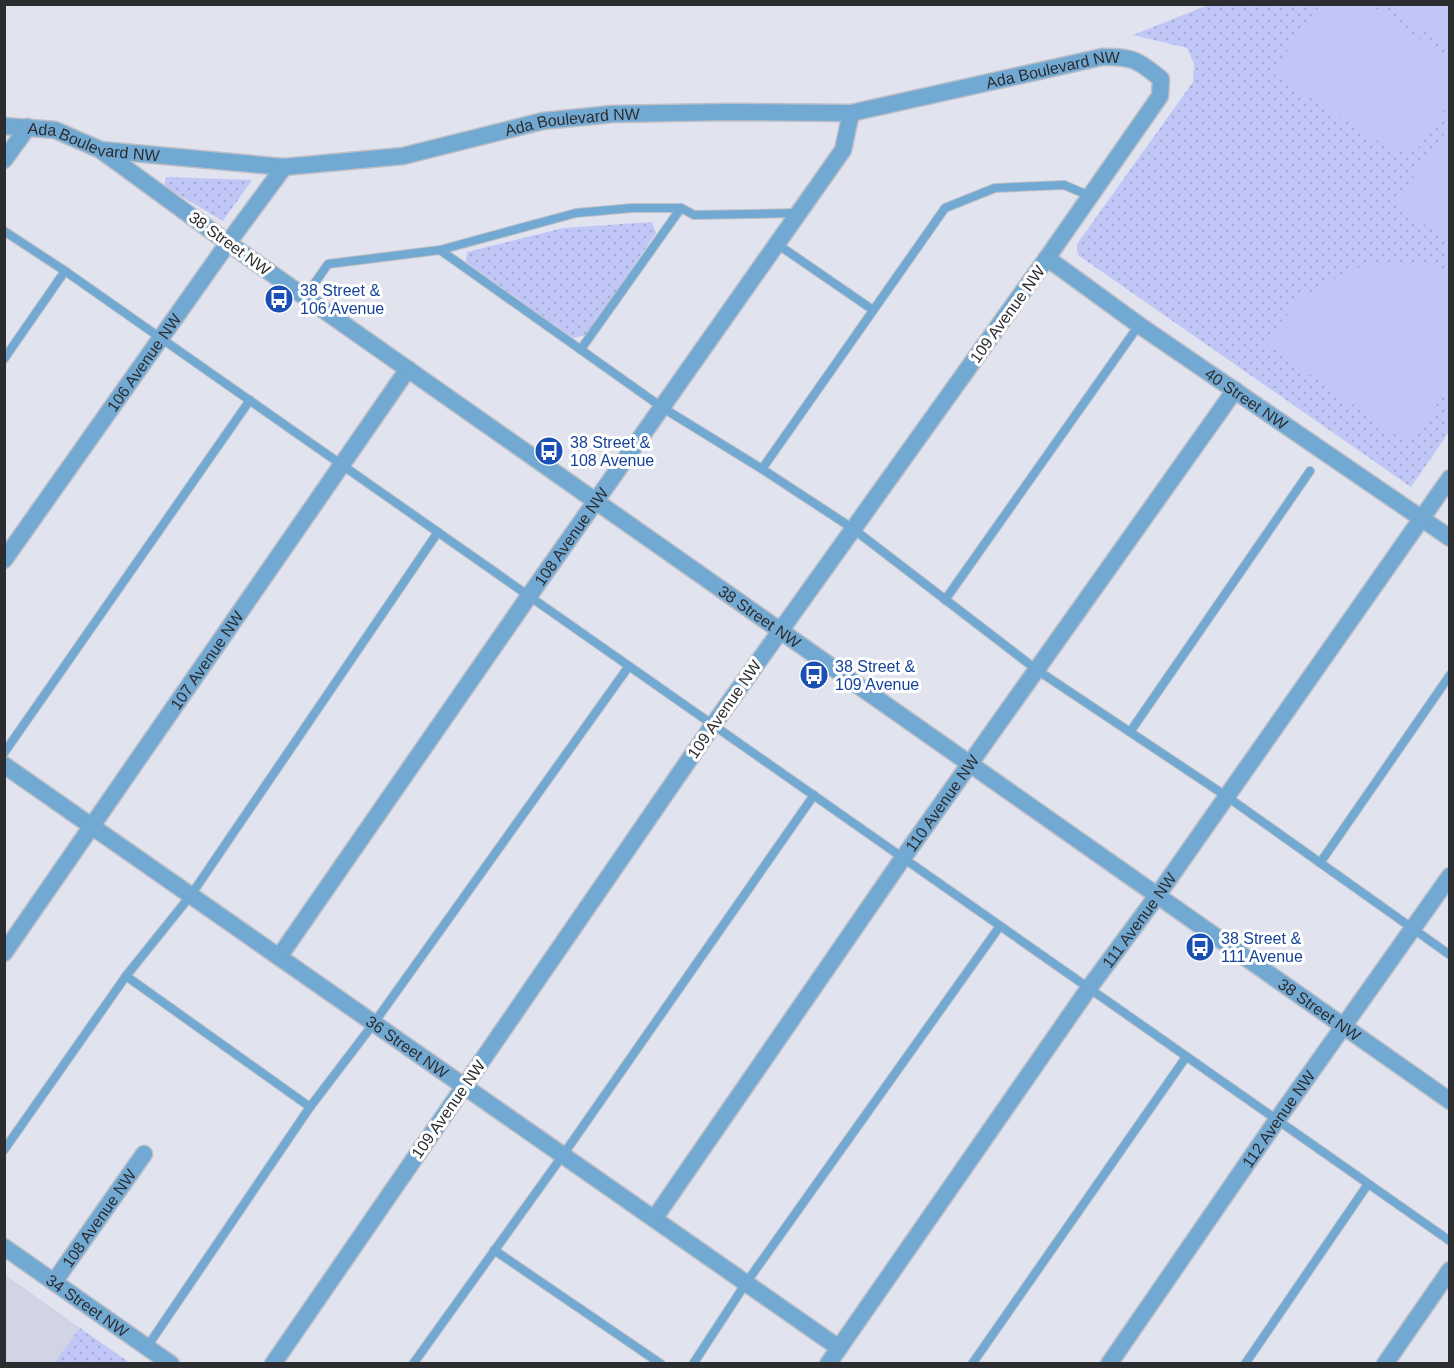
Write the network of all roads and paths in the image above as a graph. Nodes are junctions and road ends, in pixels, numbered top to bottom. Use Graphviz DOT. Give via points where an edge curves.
graph roads {
  1 [pos="1141,63"];
  2 [pos="851,113"];
  3 [pos="4,126"];
  4 [pos="28,127"];
  5 [pos="100,150"];
  6 [pos="4,160"];
  7 [pos="284,167"];
  8 [pos="1090,195"];
  9 [pos="681,208"];
  10 [pos="799,213"];
  11 [pos="4,231"];
  12 [pos="228,243"];
  13 [pos="777,244"];
  14 [pos="440,250"];
  15 [pos="1047,258"];
  16 [pos="65,271"];
  17 [pos="305,297"];
  18 [pos="873,310"];
  19 [pos="1139,325"];
  20 [pos="161,338"];
  21 [pos="581,349"];
  22 [pos="4,359"];
  23 [pos="408,369"];
  24 [pos="1235,390"];
  25 [pos="250,400"];
  26 [pos="663,408"];
  27 [pos="342,465"];
  28 [pos="762,469"];
  29 [pos="1310,471"];
  30 [pos="1449,478"];
  31 [pos="596,502"];
  32 [pos="1421,520"];
  33 [pos="852,528"];
  34 [pos="438,532"];
  35 [pos="1449,538"];
  36 [pos="4,560"];
  37 [pos="529,596"];
  38 [pos="945,600"];
  39 [pos="779,631"];
  40 [pos="629,666"];
  41 [pos="1037,670"];
  42 [pos="1449,675"];
  43 [pos="713,725"];
  44 [pos="1130,732"];
  45 [pos="4,753"];
  46 [pos="4,765"];
  47 [pos="971,765"];
  48 [pos="814,795"];
  49 [pos="1226,796"];
  50 [pos="92,826"];
  51 [pos="903,858"];
  52 [pos="1320,863"];
  53 [pos="1449,876"];
  54 [pos="191,895"];
  55 [pos="1157,896"];
  56 [pos="1000,926"];
  57 [pos="1412,928"];
  58 [pos="4,953"];
  59 [pos="1449,955"];
  60 [pos="279,957"];
  61 [pos="126,976"];
  62 [pos="1089,988"];
  63 [pos="374,1023"];
  64 [pos="1343,1027"];
  65 [pos="1186,1056"];
  66 [pos="464,1086"];
  67 [pos="1449,1101"];
  68 [pos="310,1107"];
  69 [pos="1277,1120"];
  70 [pos="4,1150"];
  71 [pos="144,1154"];
  72 [pos="563,1155"];
  73 [pos="1368,1184"];
  74 [pos="654,1219"];
  75 [pos="1449,1241"];
  76 [pos="4,1247"];
  77 [pos="494,1250"];
  78 [pos="1449,1270"];
  79 [pos="54,1282"];
  80 [pos="746,1283"];
  81 [pos="147,1347"];
  82 [pos="839,1348"];
  83 [pos="171,1364"];
  84 [pos="273,1364"];
  85 [pos="413,1364"];
  86 [pos="661,1364"];
  87 [pos="693,1364"];
  88 [pos="828,1364"];
  89 [pos="972,1364"];
  90 [pos="1109,1364"];
  91 [pos="1245,1364"];
  92 [pos="1385,1364"];
  1 -- 2 [label="street, Ada Boulevard NW" via="1122,56 1102,57"];
  1 -- 8 [label="street, 109 Avenue NW" via="1161,79 1160,96"];
  2 -- 7 [label="street, Ada Boulevard NW" via="612,114 543,121 403,156"];
  2 -- 10 [label="street, 108 Avenue NW" via="843,150"];
  3 -- 4 [label="street, Ada Boulevard NW"];
  4 -- 5 [label="street, Ada Boulevard NW" via="55,130"];
  4 -- 6 [label="street"];
  5 -- 7 [label="street, Ada Boulevard NW"];
  5 -- 12 [label="street, 38 Street NW"];
  7 -- 12 [label="street, 106 Avenue NW"];
  8 -- 15 [label="street, 109 Avenue NW"];
  8 -- 18 [label="lane" via="1064,185 994,188 945,208"];
  9 -- 10 [label="lane" via="694,215"];
  9 -- 14 [label="lane" via="576,213"];
  9 -- 21 [label="lane"];
  10 -- 13 [label="street, 108 Avenue NW"];
  11 -- 16 [label="lane"];
  12 -- 17 [label="street, 38 Street NW"];
  12 -- 20 [label="street, 106 Avenue NW"];
  13 -- 18 [label="lane"];
  13 -- 26 [label="street, 108 Avenue NW"];
  14 -- 17 [label="lane" via="328,264"];
  14 -- 21 [label="lane"];
  15 -- 19 [label="street, 40 Street NW"];
  15 -- 33 [label="street, 109 Avenue NW"];
  16 -- 20 [label="lane"];
  16 -- 22 [label="lane"];
  17 -- 23 [label="street, 38 Street NW"];
  18 -- 28 [label="lane"];
  19 -- 24 [label="street, 40 Street NW"];
  19 -- 38 [label="lane"];
  20 -- 25 [label="lane"];
  20 -- 36 [label="street, 106 Avenue NW"];
  21 -- 26 [label="lane"];
  23 -- 27 [label="street, 107 Avenue NW"];
  23 -- 31 [label="street, 38 Street NW"];
  24 -- 32 [label="street, 40 Street NW"];
  24 -- 41 [label="street, 110 Avenue NW"];
  25 -- 27 [label="lane"];
  25 -- 45 [label="lane"];
  26 -- 28 [label="lane"];
  26 -- 31 [label="street, 108 Avenue NW"];
  27 -- 34 [label="lane"];
  27 -- 50 [label="street, 107 Avenue NW"];
  28 -- 33 [label="lane"];
  29 -- 44 [label="lane"];
  30 -- 32 [label="street, 111 Avenue NW"];
  31 -- 37 [label="street, 108 Avenue NW"];
  31 -- 39 [label="street, 38 Street NW"];
  32 -- 35 [label="street, 40 Street NW"];
  32 -- 49 [label="street, 111 Avenue NW"];
  33 -- 38 [label="lane"];
  33 -- 39 [label="street, 109 Avenue NW"];
  34 -- 37 [label="lane"];
  34 -- 54 [label="lane"];
  37 -- 40 [label="lane"];
  37 -- 60 [label="street, 108 Avenue NW"];
  38 -- 41 [label="lane"];
  39 -- 43 [label="street, 109 Avenue NW"];
  39 -- 47 [label="street, 38 Street NW"];
  40 -- 43 [label="lane"];
  40 -- 63 [label="lane"];
  41 -- 44 [label="lane"];
  41 -- 47 [label="street, 110 Avenue NW"];
  42 -- 52 [label="lane"];
  43 -- 48 [label="lane"];
  43 -- 66 [label="street, 109 Avenue NW"];
  44 -- 49 [label="lane"];
  46 -- 50 [label="street, 36 Street NW"];
  47 -- 51 [label="street, 110 Avenue NW"];
  47 -- 55 [label="street, 38 Street NW"];
  48 -- 51 [label="lane"];
  48 -- 72 [label="lane"];
  49 -- 52 [label="lane"];
  49 -- 55 [label="street, 111 Avenue NW"];
  50 -- 54 [label="street, 36 Street NW"];
  50 -- 58 [label="street, 107 Avenue NW"];
  51 -- 56 [label="lane"];
  51 -- 74 [label="street, 110 Avenue NW"];
  52 -- 57 [label="lane"];
  53 -- 57 [label="street, 112 Avenue NW"];
  54 -- 60 [label="street, 36 Street NW"];
  54 -- 61 [label="lane"];
  55 -- 62 [label="street, 111 Avenue NW"];
  55 -- 64 [label="street, 38 Street NW"];
  56 -- 62 [label="lane"];
  56 -- 80 [label="lane"];
  57 -- 59 [label="lane"];
  57 -- 64 [label="street, 112 Avenue NW"];
  60 -- 63 [label="street, 36 Street NW"];
  61 -- 68 [label="lane"];
  61 -- 70 [label="lane"];
  62 -- 65 [label="lane"];
  62 -- 82 [label="street, 111 Avenue NW"];
  63 -- 66 [label="street, 36 Street NW"];
  63 -- 68 [label="lane"];
  64 -- 67 [label="street, 38 Street NW"];
  64 -- 69 [label="street, 112 Avenue NW"];
  65 -- 69 [label="lane"];
  65 -- 89 [label="lane"];
  66 -- 72 [label="street, 36 Street NW"];
  66 -- 84 [label="street, 109 Avenue NW"];
  68 -- 81 [label="lane"];
  69 -- 73 [label="lane"];
  69 -- 90 [label="street, 112 Avenue NW"];
  71 -- 79 [label="street, 108 Avenue NW"];
  72 -- 74 [label="street, 36 Street NW"];
  72 -- 77 [label="lane"];
  73 -- 75 [label="lane"];
  73 -- 91 [label="lane"];
  74 -- 80 [label="street, 36 Street NW"];
  76 -- 79 [label="street, 34 Street NW"];
  77 -- 85 [label="lane"];
  77 -- 86 [label="lane"];
  78 -- 92 [label="street"];
  79 -- 81 [label="street, 34 Street NW"];
  80 -- 82 [label="street, 36 Street NW"];
  80 -- 87 [label="lane"];
  81 -- 83 [label="street, 34 Street NW"];
  82 -- 88 [label="street, 111 Avenue NW"];
}
